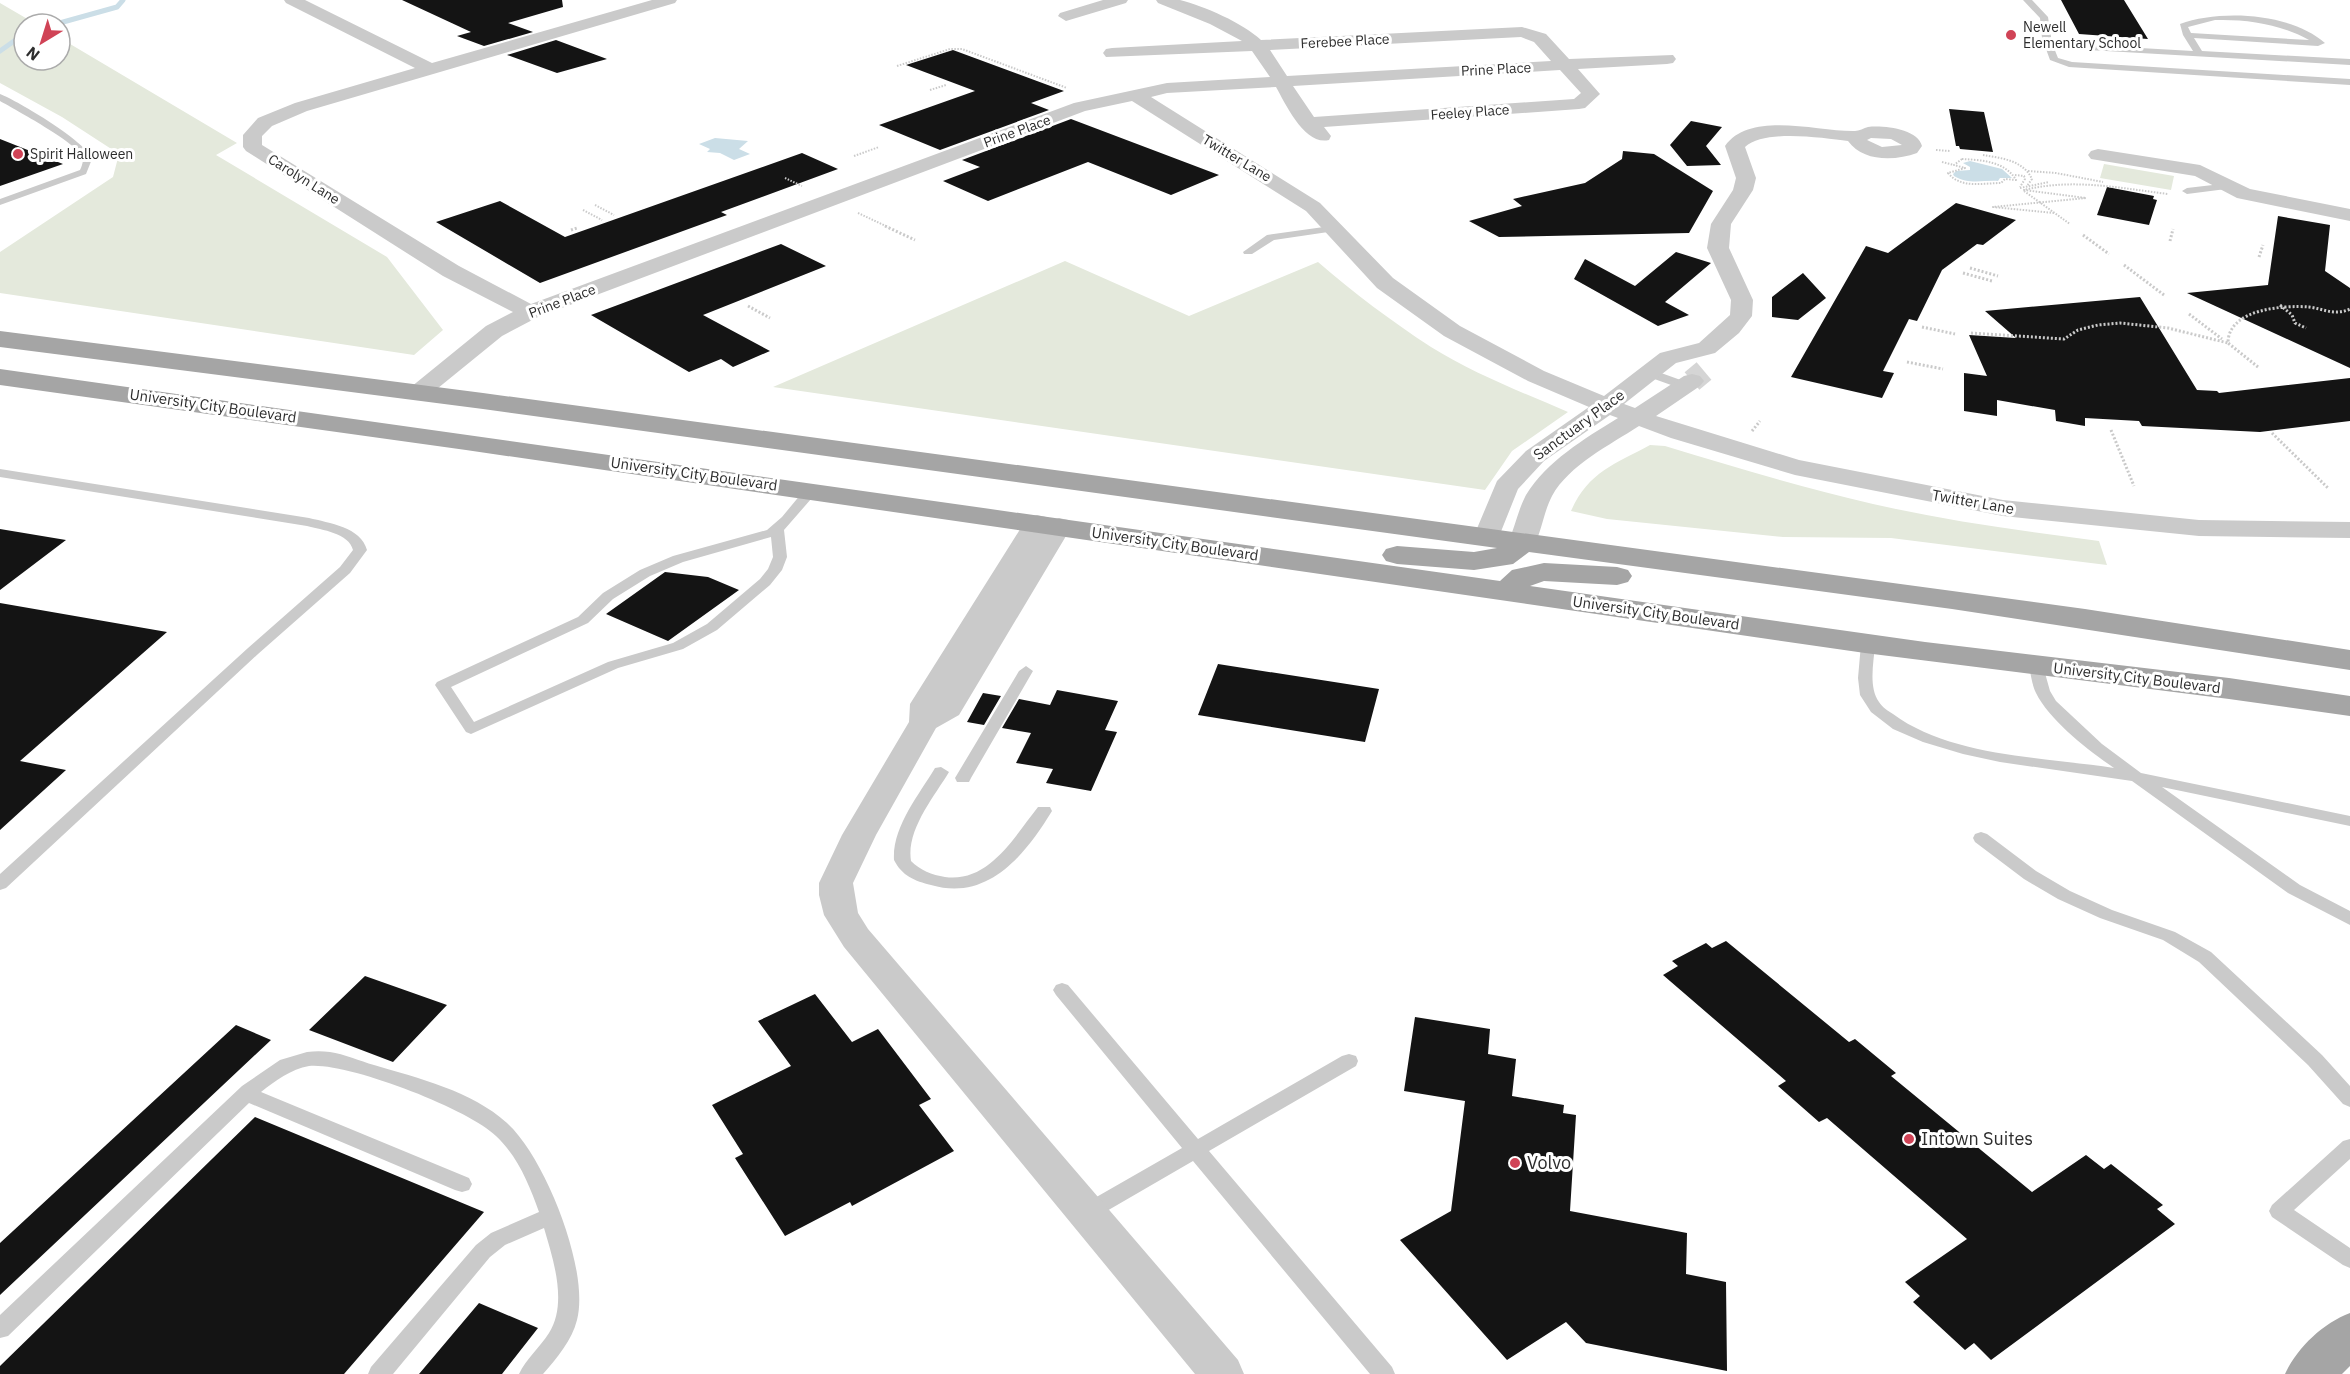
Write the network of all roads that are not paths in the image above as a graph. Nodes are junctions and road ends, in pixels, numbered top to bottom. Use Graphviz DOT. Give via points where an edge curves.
graph roads {
  1 [pos="292,0"];
  2 [pos="669,0"];
  3 [pos="1120,0"];
  4 [pos="1164,0"];
  5 [pos="2027,0"];
  6 [pos="1066,16"];
  7 [pos="2187,35"];
  8 [pos="2321,43"];
  9 [pos="1256,45"];
  10 [pos="2049,45"];
  11 [pos="1112,53"];
  12 [pos="2199,54"];
  13 [pos="1667,59"];
  14 [pos="2345,62"];
  15 [pos="1565,64"];
  16 [pos="428,68"];
  17 [pos="1281,81"];
  18 [pos="2350,82"];
  19 [pos="1135,95"];
  20 [pos="0,97"];
  21 [pos="1307,123"];
  22 [pos="1322,136"];
  23 [pos="1858,138"];
  24 [pos="2098,155"];
  25 [pos="2230,186"];
  26 [pos="2187,191"];
  27 [pos="0,202"];
  28 [pos="2350,215"];
  29 [pos="1332,229"];
  30 [pos="1248,252"];
  31 [pos="530,312"];
  32 [pos="0,339"];
  33 [pos="1697,371"];
  34 [pos="1650,373"];
  35 [pos="0,377"];
  36 [pos="419,392"];
  37 [pos="158,398"];
  38 [pos="1607,406"];
  39 [pos="1636,417"];
  40 [pos="0,473"];
  41 [pos="811,491"];
  42 [pos="1048,525"];
  43 [pos="777,530"];
  44 [pos="2350,530"];
  45 [pos="1486,538"];
  46 [pos="1154,541"];
  47 [pos="1522,543"];
  48 [pos="1508,591"];
  49 [pos="1879,591"];
  50 [pos="1868,644"];
  51 [pos="2350,660"];
  52 [pos="2036,666"];
  53 [pos="1026,671"];
  54 [pos="2350,706"];
  55 [pos="941,772"];
  56 [pos="2135,776"];
  57 [pos="963,778"];
  58 [pos="1044,812"];
  59 [pos="2350,822"];
  60 [pos="1981,838"];
  61 [pos="0,884"];
  62 [pos="2350,919"];
  63 [pos="1062,990"];
  64 [pos="1348,1061"];
  65 [pos="246,1094"];
  66 [pos="2350,1099"];
  67 [pos="2350,1147"];
  68 [pos="1196,1150"];
  69 [pos="462,1184"];
  70 [pos="1086,1213"];
  71 [pos="551,1216"];
  72 [pos="2350,1259"];
  73 [pos="0,1329"];
  74 [pos="2350,1334"];
  75 [pos="379,1374"];
  76 [pos="530,1374"];
  77 [pos="1222,1374"];
  78 [pos="1384,1374"];
  79 [pos="2309,1374"];
  1 -- 16 [label="street"];
  2 -- 16 [label="street, Carolyn Lane"];
  3 -- 6 [label="street"];
  4 -- 9 [label="street" via="1240,33"];
  5 -- 10 [label="lane" via="2044,17"];
  7 -- 8 [label="lane"];
  7 -- 8 [label="lane" via="2183,26 2196,19 2246,19 2305,33"];
  7 -- 12 [label="lane"];
  8 -- 14 [label="lane"];
  9 -- 11 [label="street, Ferebee Place"];
  9 -- 15 [label="street, Ferebee Place" via="1508,31 1540,38"];
  9 -- 17 [label="street"];
  10 -- 12 [label="lane"];
  10 -- 18 [label="lane" via="2054,60 2072,64"];
  12 -- 14 [label="lane"];
  13 -- 15 [label="street, Prine Place"];
  15 -- 17 [label="street, Prine Place"];
  15 -- 21 [label="street, Feeley Place" via="1591,94 1579,104"];
  16 -- 31 [label="street, Carolyn Lane" via="273,118 252,135 253,147 451,272"];
  17 -- 19 [label="street, Prine Place" via="1167,88"];
  17 -- 21 [label="street"];
  19 -- 29 [label="street, Twitter Lane" via="1292,191"];
  19 -- 31 [label="street, Prine Place" via="1080,107"];
  20 -- 27 [label="lane" via="83,151 87,167 83,172"];
  21 -- 22 [label="street"];
  23 -- 33 [label="street, Sanctuary Place" via="1808,130 1759,134 1737,142 1746,178 1743,190 1720,224 1718,236 1720,254 1742,300 1741,316"];
  24 -- 25 [label="street" via="2200,171"];
  25 -- 26 [label="lane"];
  25 -- 28 [label="street" via="2253,196"];
  29 -- 30 [label="lane" via="1271,237"];
  29 -- 38 [label="street, Twitter Lane" via="1385,283 1452,331 1536,376"];
  31 -- 36 [label="street, Prine Place" via="494,331"];
  32 -- 36 [label="main road"];
  33 -- 34 [label="lane"];
  33 -- 34 [label="street, Sanctuary Place" via="1668,358"];
  33 -- 39 [label="street, Sanctuary Place"];
  34 -- 38 [label="street, Sanctuary Place"];
  35 -- 37 [label="main road, University City Boulevard"];
  36 -- 37 [label="main road" via="395,408 381,410"];
  36 -- 45 [label="main road"];
  37 -- 41 [label="main road, University City Boulevard"];
  38 -- 39 [label="street, Twitter Lane"];
  38 -- 45 [label="street, Sanctuary Place" via="1535,456 1515,475 1506,486"];
  39 -- 44 [label="street, Twitter Lane" via="1795,467 2003,508 2199,528"];
  39 -- 47 [label="street, Sanctuary Place" via="1549,482 1539,496"];
  40 -- 61 [label="lane" via="309,522 348,534 358,542 360,550 345,570"];
  41 -- 42 [label="main road, University City Boulevard"];
  41 -- 43 [label="lane"];
  42 -- 46 [label="main road, University City Boulevard"];
  42 -- 70 [label="street" via="925,704 924,722 858,835 836,883 836,895 841,915 856,938"];
  43 -- 43 [label="lane" via="678,559 645,573 608,596 576,624 442,685 471,729 613,665 694,638 738,607 770,576 780,557"];
  45 -- 47 [label="main road"];
  46 -- 47 [label="main road" via="1257,544 1474,561 1502,558"];
  46 -- 48 [label="main road, University City Boulevard"];
  47 -- 49 [label="main road"];
  48 -- 49 [label="main road" via="1523,576 1544,572 1795,595"];
  48 -- 50 [label="main road, University City Boulevard"];
  49 -- 51 [label="main road" via="2105,621"];
  50 -- 52 [label="main road, University City Boulevard"];
  50 -- 56 [label="lane" via="1868,697 1875,708 1913,732 2005,758"];
  52 -- 54 [label="main road, University City Boulevard"];
  52 -- 56 [label="lane" via="2050,705 2096,748"];
  53 -- 57 [label="lane"];
  55 -- 58 [label="lane" via="913,821 902,851 905,865 926,879 954,884 982,878"];
  56 -- 59 [label="lane"];
  56 -- 62 [label="lane" via="2294,889"];
  60 -- 66 [label="lane" via="2064,895 2169,936 2205,957 2315,1060"];
  63 -- 68 [label="lane"];
  64 -- 68 [label="lane"];
  65 -- 69 [label="lane"];
  65 -- 71 [label="lane" via="285,1065 317,1057 449,1098 491,1120 507,1134 532,1170"];
  65 -- 73 [label="lane"];
  67 -- 72 [label="lane" via="2279,1211"];
  68 -- 70 [label="lane"];
  68 -- 78 [label="lane"];
  70 -- 77 [label="street"];
  71 -- 75 [label="lane" via="498,1239 483,1251"];
  71 -- 76 [label="lane" via="565,1271 567,1320 559,1337"];
  74 -- 79 [label="main road"];
}
